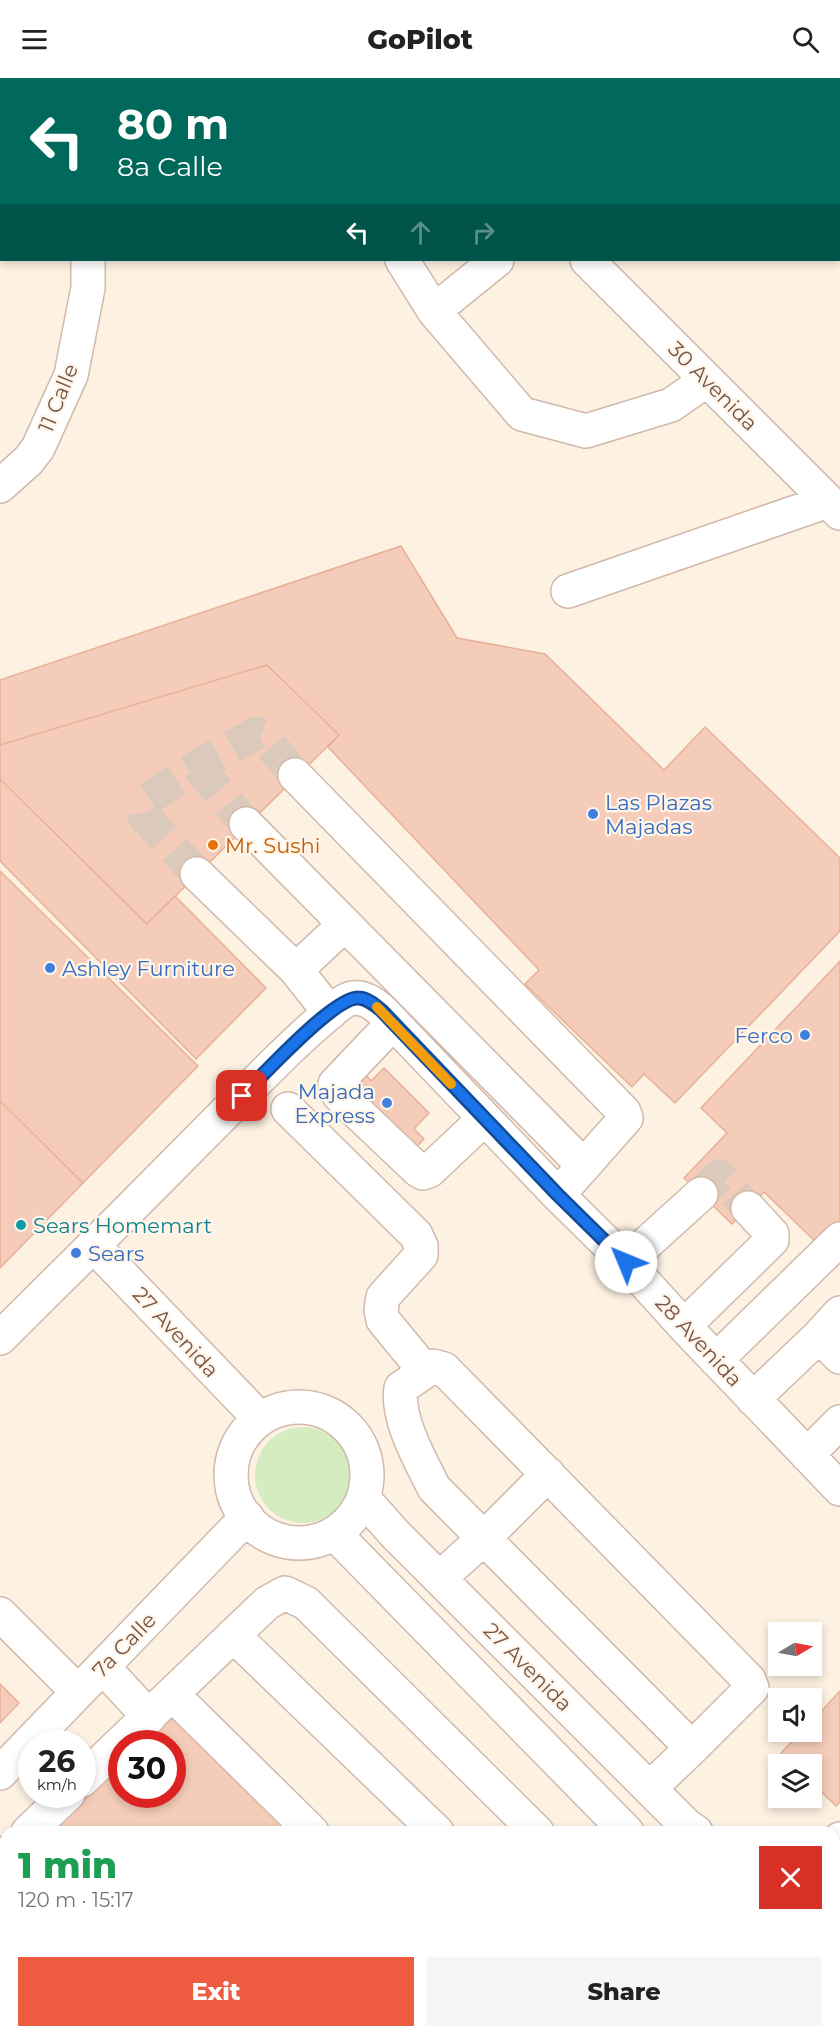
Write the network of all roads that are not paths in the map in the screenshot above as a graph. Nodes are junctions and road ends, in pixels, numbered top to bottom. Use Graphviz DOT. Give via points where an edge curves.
graph roads {
  1 [pos="88,261"];
  2 [pos="403,261"];
  3 [pos="496,261"];
  4 [pos="588,261"];
  5 [pos="435,311"];
  6 [pos="707,380"];
  7 [pos="0,486"];
  8 [pos="834,507"];
  9 [pos="568,591"];
  10 [pos="295,775"];
  11 [pos="246,824"];
  12 [pos="197,874"];
  13 [pos="344,925"];
  14 [pos="296,970"];
  15 [pos="330,1013"];
  16 [pos="387,1017"];
  17 [pos="288,1109"];
  18 [pos="484,1119"];
  19 [pos="584,1166"];
  20 [pos="701,1194"];
  21 [pos="558,1195"];
  22 [pos="748,1208"];
  23 [pos="840,1239"];
  24 [pos="88,1250"];
  25 [pos="626,1262"];
  26 [pos="684,1326"];
  27 [pos="833,1335"];
  28 [pos="0,1338"];
  29 [pos="716,1360"];
  30 [pos="425,1371"];
  31 [pos="753,1399"];
  32 [pos="840,1422"];
  33 [pos="255,1424"];
  34 [pos="807,1455"];
  35 [pos="548,1474"];
  36 [pos="840,1489"];
  37 [pos="363,1498"];
  38 [pos="247,1517"];
  39 [pos="334,1533"];
  40 [pos="484,1538"];
  41 [pos="440,1578"];
  42 [pos="0,1614"];
  43 [pos="233,1635"];
  44 [pos="104,1667"];
  45 [pos="78,1692"];
  46 [pos="172,1694"];
  47 [pos="149,1717"];
  48 [pos="692,1748"];
  49 [pos="96,1767"];
  50 [pos="0,1773"];
  51 [pos="650,1788"];
  52 [pos="53,1808"];
  53 [pos="34,1826"];
  54 [pos="306,1826"];
  55 [pos="431,1826"];
  56 [pos="531,1826"];
  57 [pos="621,1826"];
  58 [pos="687,1826"];
  1 -- 7 [label="street, 11 Calle" via="88,288 71,375 38,448"];
  2 -- 5 [label="street"];
  3 -- 5 [label="street"];
  4 -- 6 [label="street, 30 Avenida"];
  5 -- 6 [label="street" via="522,414 586,431 671,405"];
  6 -- 8 [label="street, 30 Avenida"];
  8 -- 9 [label="street"];
  10 -- 19 [label="street" via="620,1106 626,1118"];
  11 -- 13 [label="street"];
  12 -- 14 [label="street"];
  13 -- 14 [label="street"];
  13 -- 19 [label="street"];
  14 -- 15 [label="street"];
  15 -- 16 [label="street" via="347,1000 357,998 368,1001"];
  15 -- 24 [label="street" via="302,1036"];
  16 -- 18 [label="street, 28 Avenida"];
  16 -- 18 [label="street" via="335,1084 339,1095 423,1173"];
  17 -- 30 [label="street" via="416,1235 422,1246 421,1256 383,1297 381,1310 383,1320"];
  18 -- 21 [label="street, 28 Avenida"];
  19 -- 21 [label="street"];
  20 -- 25 [label="street"];
  21 -- 25 [label="street, 28 Avenida"];
  22 -- 26 [label="street" via="772,1234 772,1239"];
  23 -- 29 [label="street"];
  24 -- 28 [label="street"];
  24 -- 33 [label="street, 27 Avenida"];
  25 -- 26 [label="street, 28 Avenida"];
  26 -- 29 [label="street, 28 Avenida"];
  27 -- 31 [label="street"];
  29 -- 31 [label="street, 28 Avenida"];
  30 -- 35 [label="street" via="433,1366 444,1369"];
  30 -- 40 [label="street" via="401,1388 402,1413 434,1488"];
  31 -- 34 [label="street, 28 Avenida"];
  32 -- 34 [label="street"];
  33 -- 37 [label="street" via="272,1413 297,1407 324,1412 341,1421 359,1444 366,1461"];
  33 -- 38 [label="street" via="237,1448 232,1472 235,1495"];
  34 -- 36 [label="street, 28 Avenida"];
  35 -- 40 [label="street"];
  35 -- 48 [label="street" via="749,1680 752,1688"];
  37 -- 39 [label="street" via="354,1514"];
  37 -- 41 [label="street, 27 Avenida"];
  38 -- 39 [label="street" via="268,1535 294,1542"];
  38 -- 44 [label="street, 7a Calle"];
  39 -- 57 [label="street, 27 Avenida"];
  40 -- 41 [label="street"];
  40 -- 48 [label="street"];
  41 -- 51 [label="street, 27 Avenida"];
  42 -- 45 [label="street"];
  43 -- 46 [label="street"];
  43 -- 55 [label="street"];
  43 -- 56 [label="street" via="267,1603 285,1593 306,1603"];
  44 -- 45 [label="street, 7a Calle"];
  44 -- 47 [label="street"];
  45 -- 50 [label="street, 7a Calle"];
  46 -- 47 [label="street"];
  46 -- 54 [label="street"];
  47 -- 49 [label="street"];
  48 -- 51 [label="street"];
  51 -- 58 [label="street, 27 Avenida"];
  52 -- 53 [label="street"];
}
